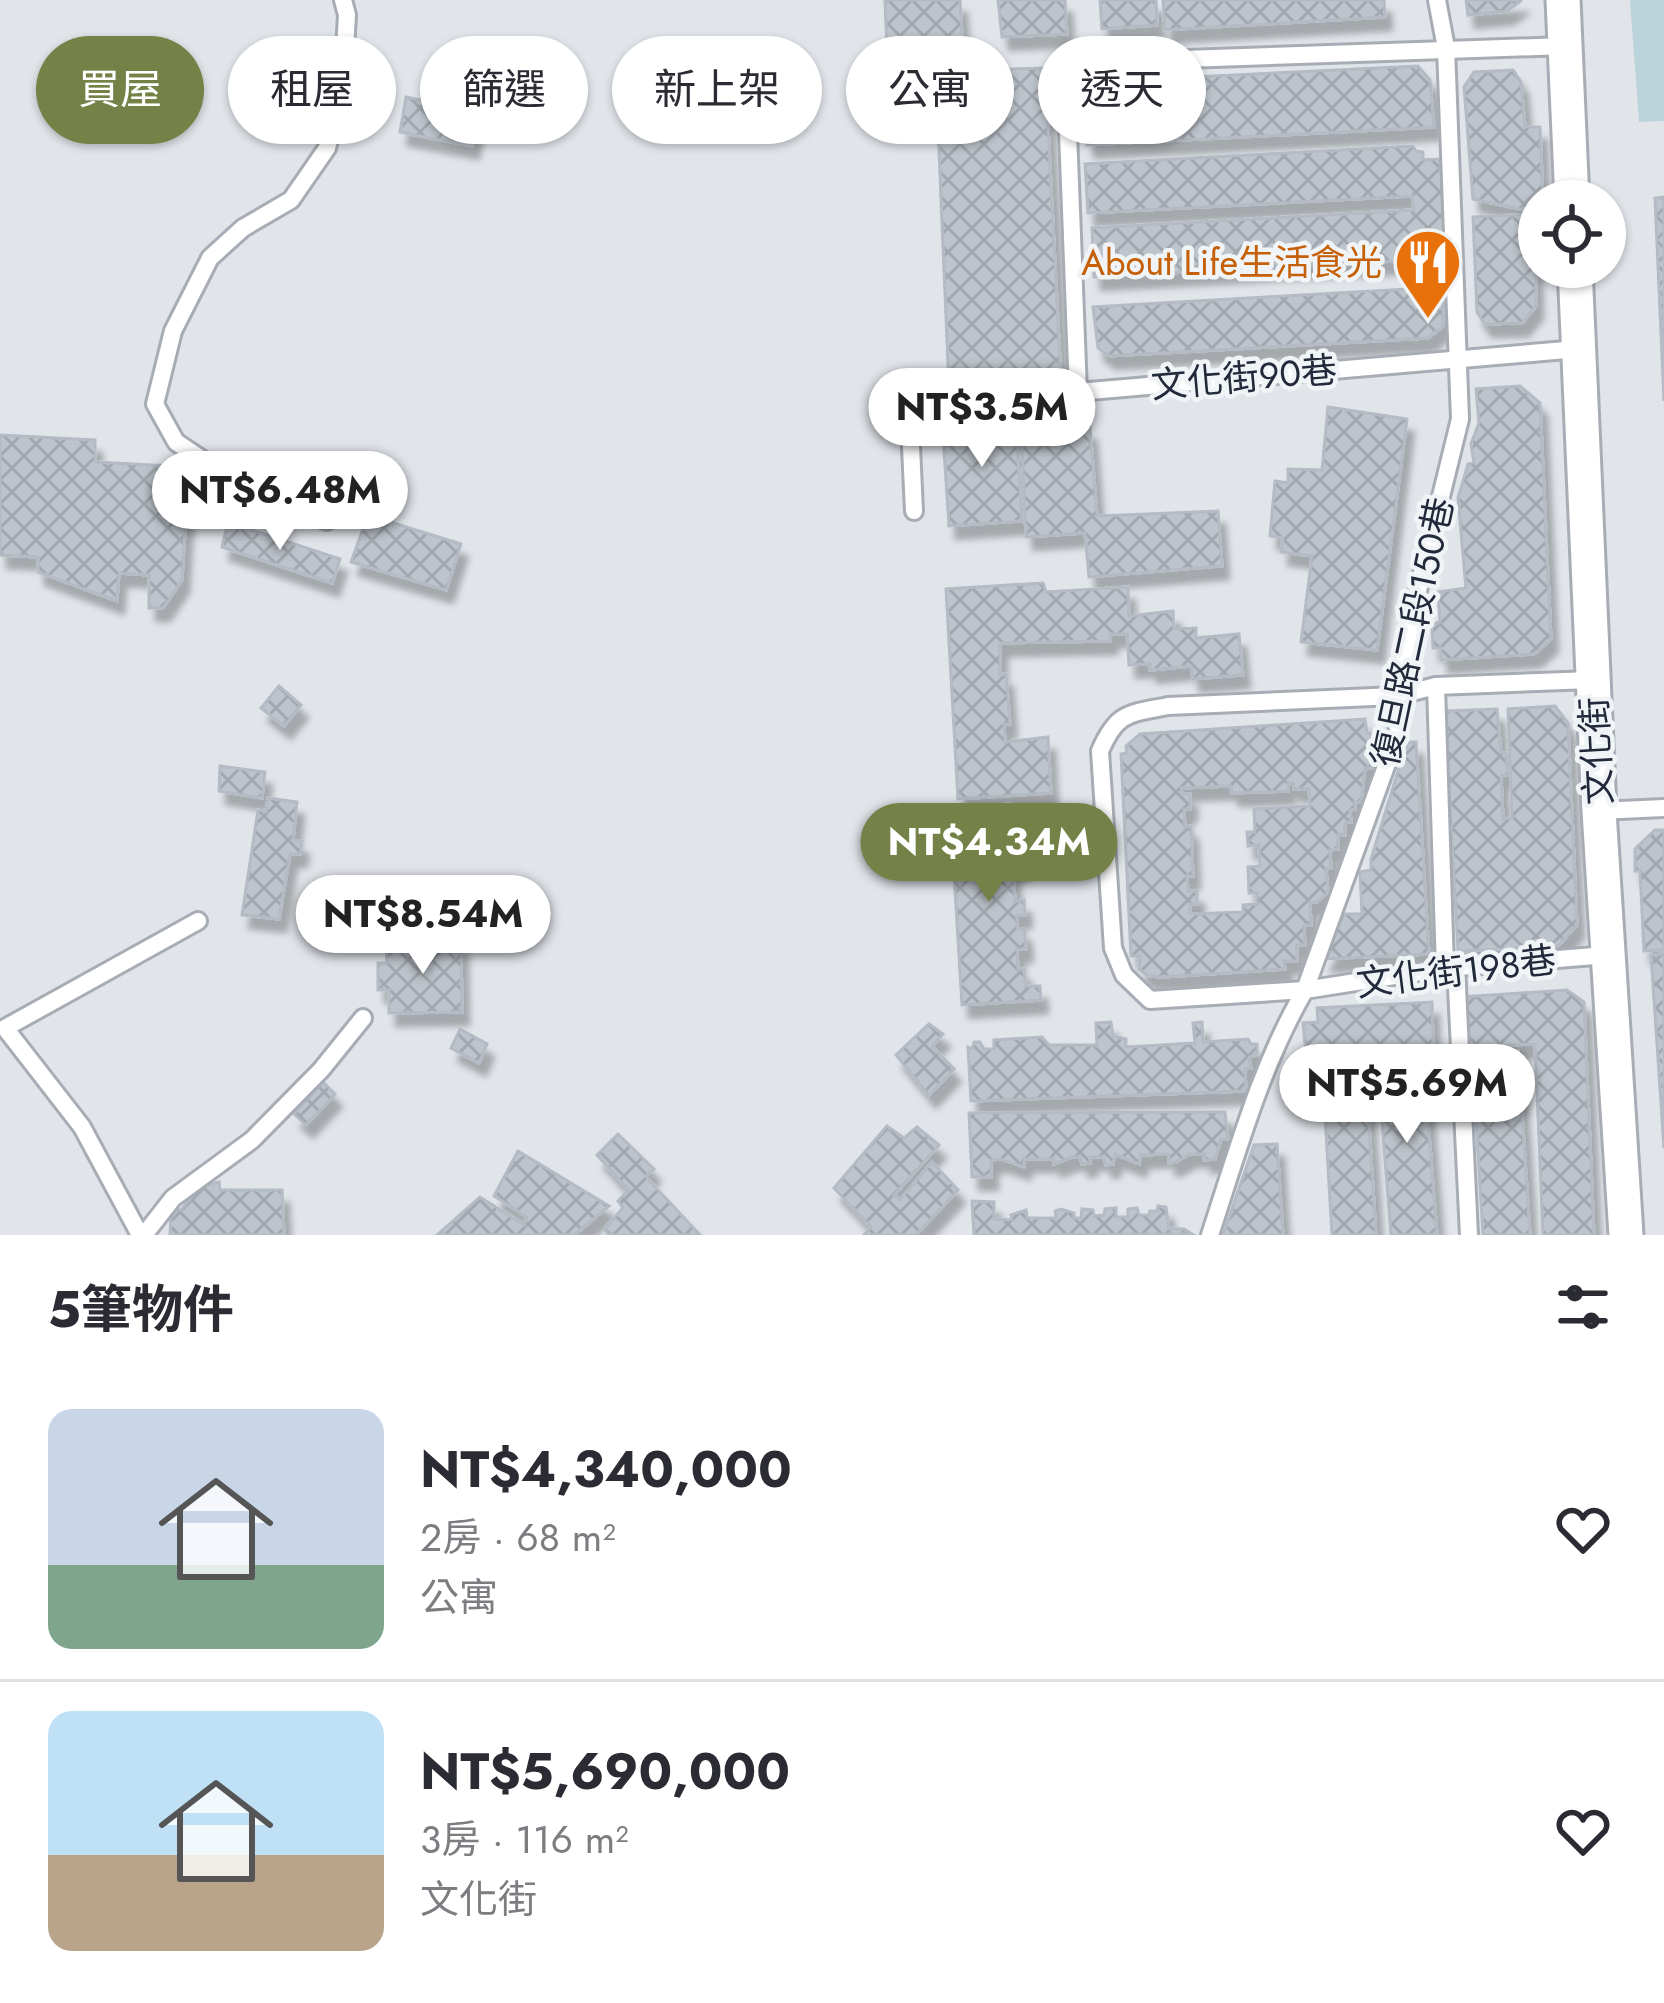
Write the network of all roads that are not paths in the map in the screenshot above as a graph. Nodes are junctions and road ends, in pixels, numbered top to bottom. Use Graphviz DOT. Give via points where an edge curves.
graph roads {
  1 [pos="344,0"];
  2 [pos="1437,0"];
  3 [pos="1563,0"];
  4 [pos="1565,46"];
  5 [pos="1446,48"];
  6 [pos="1571,180"];
  7 [pos="1576,288"];
  8 [pos="1578,349"];
  9 [pos="1458,358"];
  10 [pos="1078,392"];
  11 [pos="914,512"];
  12 [pos="327,521"];
  13 [pos="1592,680"];
  14 [pos="1436,686"];
  15 [pos="1396,696"];
  16 [pos="1664,808"];
  17 [pos="1599,811"];
  18 [pos="198,921"];
  19 [pos="1607,955"];
  20 [pos="1450,968"];
  21 [pos="1305,990"];
  22 [pos="363,1018"];
  23 [pos="142,1235"];
  24 [pos="1210,1235"];
  25 [pos="1469,1235"];
  26 [pos="1626,1235"];
  1 -- 12 [label="lane" via="343,83 327,148 291,200 210,258 173,331 155,404 176,442 195,455 255,495"];
  2 -- 5 [label="lane, 復旦路二段150巷"];
  3 -- 4 [label="street"];
  4 -- 5 [label="lane"];
  4 -- 6 [label="street"];
  5 -- 9 [label="lane, 復旦路二段150巷"];
  5 -- 10 [label="lane" via="1097,62 1066,80"];
  7 -- 8 [label="street, 文化街"];
  8 -- 9 [label="lane, 文化街90巷"];
  8 -- 13 [label="street, 文化街"];
  9 -- 10 [label="lane, 文化街90巷"];
  9 -- 15 [label="lane, 復旦路二段150巷" via="1460,418"];
  10 -- 11 [label="lane, 文化街90巷" via="909,404"];
  13 -- 14 [label="lane, 文化街198巷"];
  13 -- 17 [label="street, 文化街"];
  14 -- 15 [label="lane, 文化街198巷"];
  14 -- 20 [label="lane"];
  15 -- 21 [label="lane, 復旦路二段150巷" via="1398,733"];
  15 -- 21 [label="lane, 文化街198巷" via="1168,706 1111,725 1100,751 1113,948 1124,975 1150,1000"];
  16 -- 17 [label="lane"];
  17 -- 19 [label="street, 文化街"];
  18 -- 23 [label="lane" via="5,1028 82,1127"];
  19 -- 20 [label="lane, 文化街198巷"];
  19 -- 26 [label="street, 文化街"];
  20 -- 21 [label="lane, 文化街198巷"];
  20 -- 25 [label="lane"];
  21 -- 24 [label="lane, 復旦路二段150巷" via="1248,1119"];
  22 -- 23 [label="lane" via="252,1140 173,1198"];
}
